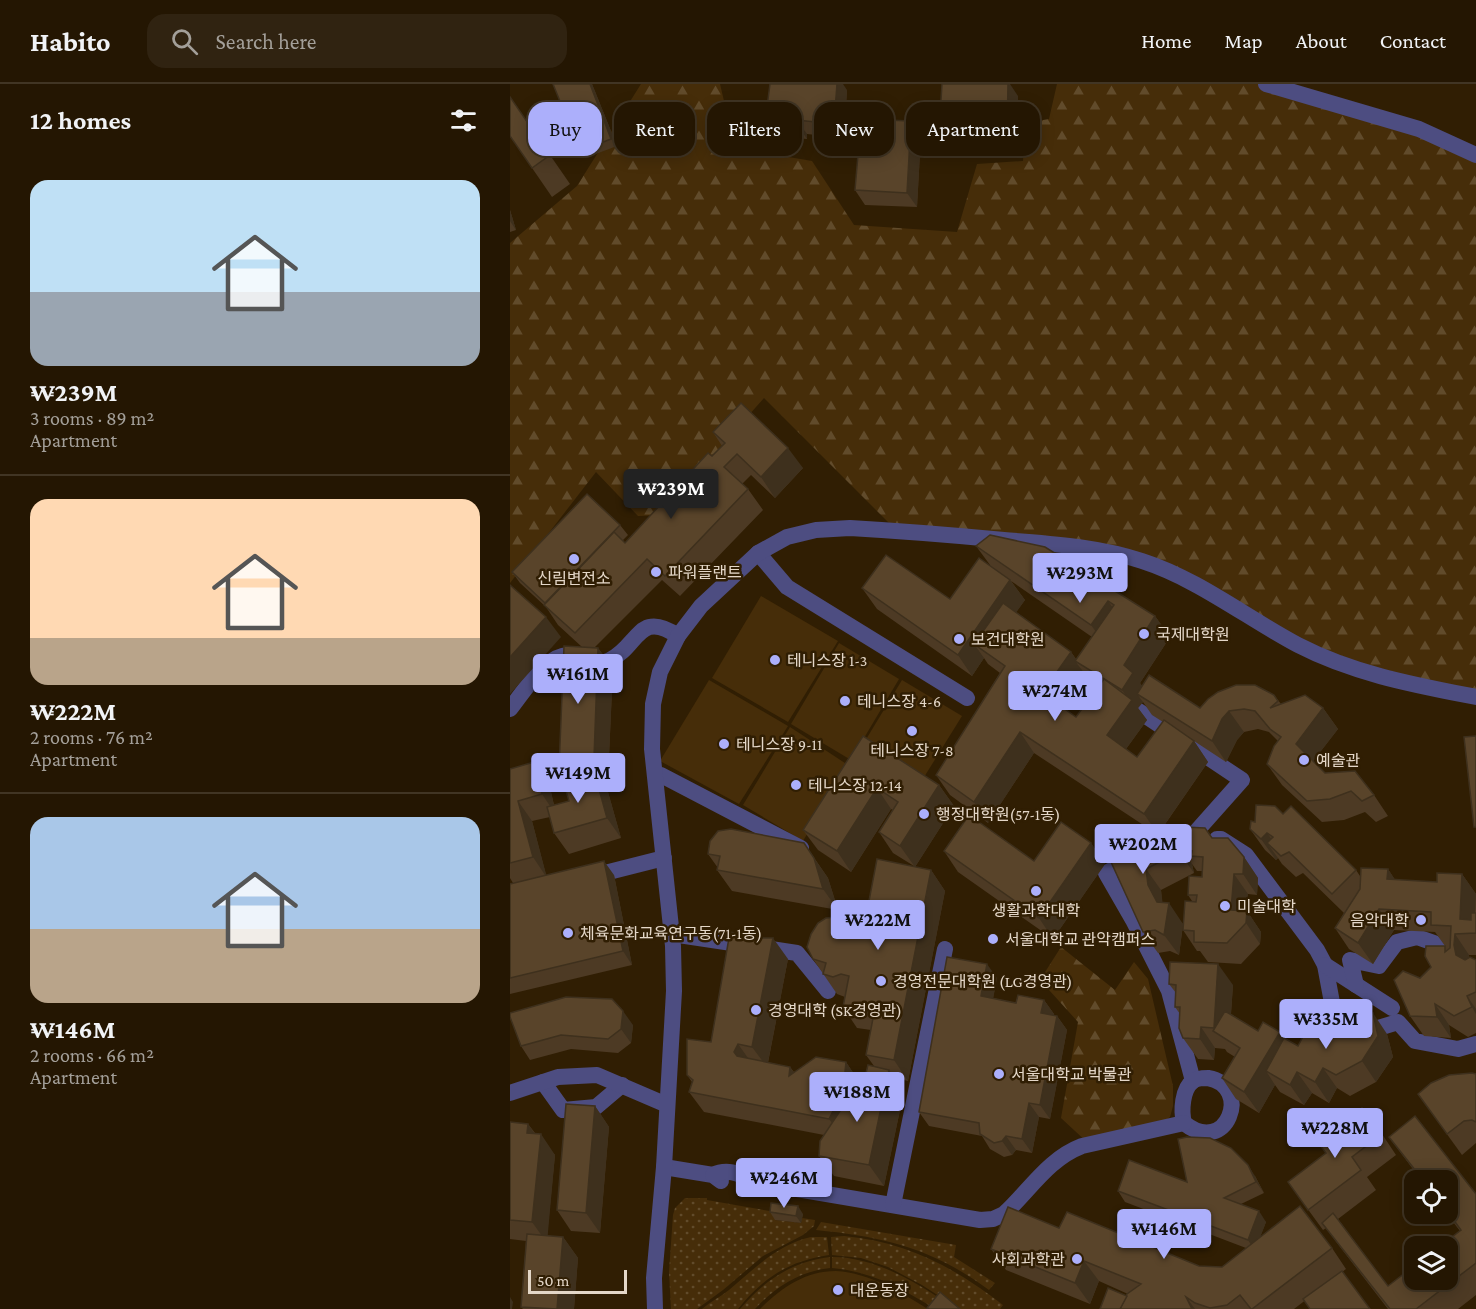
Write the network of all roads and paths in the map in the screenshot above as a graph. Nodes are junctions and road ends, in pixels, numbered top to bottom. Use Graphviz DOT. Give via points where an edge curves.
graph roads {
  1 [pos="1266,84"];
  2 [pos="1298,89"];
  3 [pos="1476,155"];
  4 [pos="758,553"];
  5 [pos="678,636"];
  6 [pos="967,698"];
  7 [pos="1476,698"];
  8 [pos="510,710"];
  9 [pos="1137,710"];
  10 [pos="662,775"];
  11 [pos="1186,843"];
  12 [pos="1168,844"];
  13 [pos="801,848"];
  14 [pos="1150,850"];
  15 [pos="664,858"];
  16 [pos="576,880"];
  17 [pos="672,934"];
  18 [pos="945,949"];
  19 [pos="1464,964"];
  20 [pos="1325,965"];
  21 [pos="1356,985"];
  22 [pos="828,991"];
  23 [pos="1392,1008"];
  24 [pos="1476,1044"];
  25 [pos="1193,1081"];
  26 [pos="543,1082"];
  27 [pos="622,1085"];
  28 [pos="510,1093"];
  29 [pos="667,1105"];
  30 [pos="1184,1123"];
  31 [pos="664,1167"];
  32 [pos="893,1206"];
  33 [pos="654,1309"];
  1 -- 2 [label="street"];
  2 -- 3 [label="street" via="1419,129"];
  4 -- 5 [label="street" via="701,606"];
  4 -- 6 [label="street" via="787,587"];
  4 -- 7 [label="street" via="787,537 850,528 1076,546 1115,553 1177,576 1299,645 1337,662"];
  5 -- 8 [label="street" via="655,625 645,627 602,664 565,654 543,669"];
  5 -- 15 [label="street" via="660,672 653,704 652,749"];
  9 -- 11 [label="street" via="1242,780"];
  10 -- 13 [label="street"];
  11 -- 12 [label="street"];
  11 -- 20 [label="street" via="1221,839 1246,855"];
  14 -- 25 [label="street" via="1106,873 1169,991"];
  15 -- 16 [label="street"];
  15 -- 17 [label="street"];
  17 -- 22 [label="street" via="797,953"];
  17 -- 29 [label="street" via="674,991"];
  18 -- 32 [label="street"];
  19 -- 21 [label="street" via="1434,943 1417,937 1397,942 1379,966 1350,960"];
  20 -- 21 [label="street"];
  20 -- 24 [label="street" via="1334,1008 1351,1024 1375,1029 1398,1022 1415,1041 1458,1049"];
  21 -- 23 [label="street"];
  25 -- 30 [label="street" via="1183,1104"];
  25 -- 30 [label="street" via="1208,1078 1221,1083 1232,1112 1217,1130 1198,1131"];
  26 -- 27 [label="street" via="558,1077 597,1075"];
  26 -- 27 [label="street" via="563,1110 596,1107"];
  26 -- 28 [label="street"];
  27 -- 29 [label="street"];
  29 -- 31 [label="street"];
  30 -- 32 [label="street" via="1068,1151 1004,1214 993,1219"];
  31 -- 32 [label="street" via="713,1175 719,1181 742,1185 750,1181"];
  31 -- 33 [label="street"];
}
